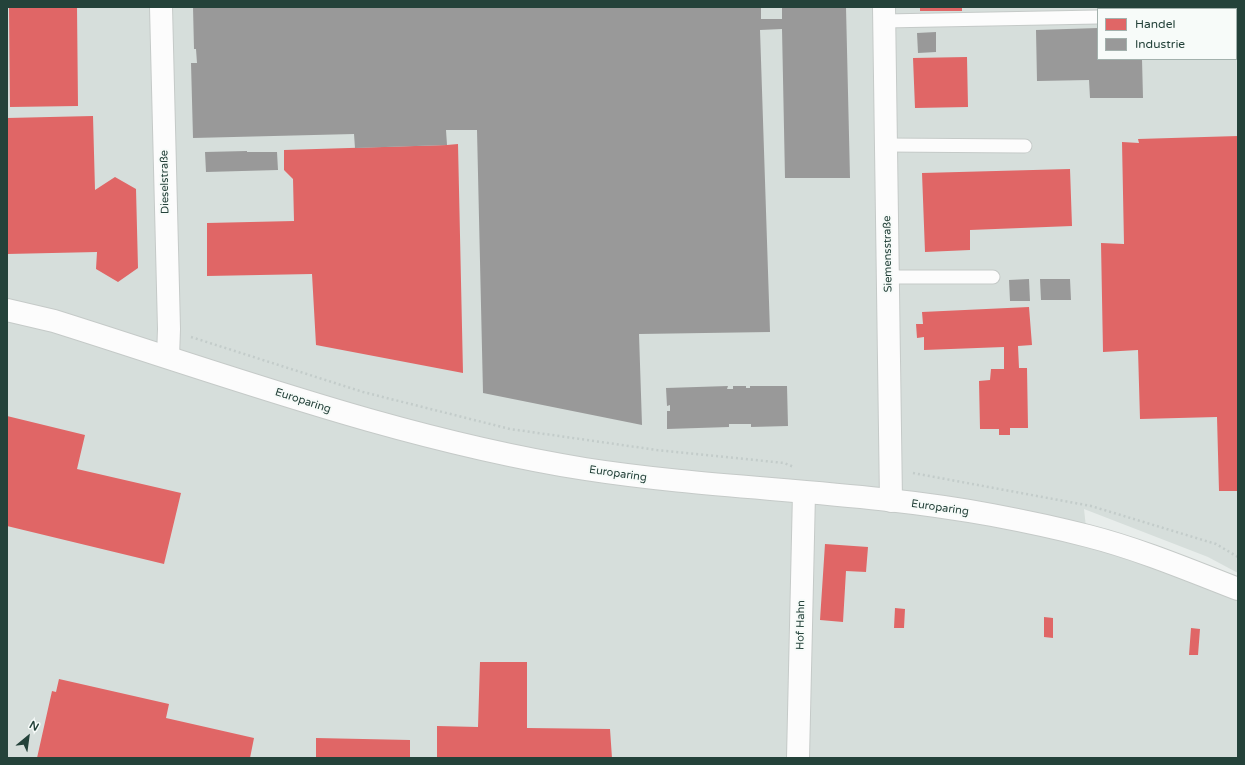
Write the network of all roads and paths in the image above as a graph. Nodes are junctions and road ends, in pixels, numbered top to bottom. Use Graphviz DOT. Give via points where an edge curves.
graph roads {
  1 [pos="161,7"];
  2 [pos="884,14"];
  3 [pos="1097,17"];
  4 [pos="886,145"];
  5 [pos="1025,146"];
  6 [pos="888,277"];
  7 [pos="993,277"];
  8 [pos="7,310"];
  9 [pos="169,329"];
  10 [pos="168,357"];
  11 [pos="798,468"];
  12 [pos="891,469"];
  13 [pos="804,493"];
  14 [pos="891,501"];
  15 [pos="1238,557"];
  16 [pos="1238,589"];
  17 [pos="798,758"];
  1 -- 9 [label="street, Dieselstraße"];
  2 -- 3 [label="lane"];
  2 -- 4 [label="street, Siemensstraße"];
  4 -- 5 [label="lane"];
  4 -- 6 [label="street, Siemensstraße"];
  6 -- 7 [label="lane"];
  6 -- 12 [label="street, Siemensstraße"];
  8 -- 10 [label="street, Europaring" via="54,321"];
  9 -- 10 [label="street, Dieselstraße"];
  9 -- 11 [label="path" via="363,392 510,429 657,450 784,463"];
  10 -- 13 [label="street, Europaring" via="335,411 500,454 663,480"];
  12 -- 14 [label="street, Siemensstraße"];
  12 -- 15 [label="path" via="1091,506 1216,544"];
  13 -- 14 [label="street, Europaring"];
  13 -- 17 [label="street, Hof Hahn"];
  14 -- 16 [label="street, Europaring" via="991,515 1090,536 1180,566"];
}
